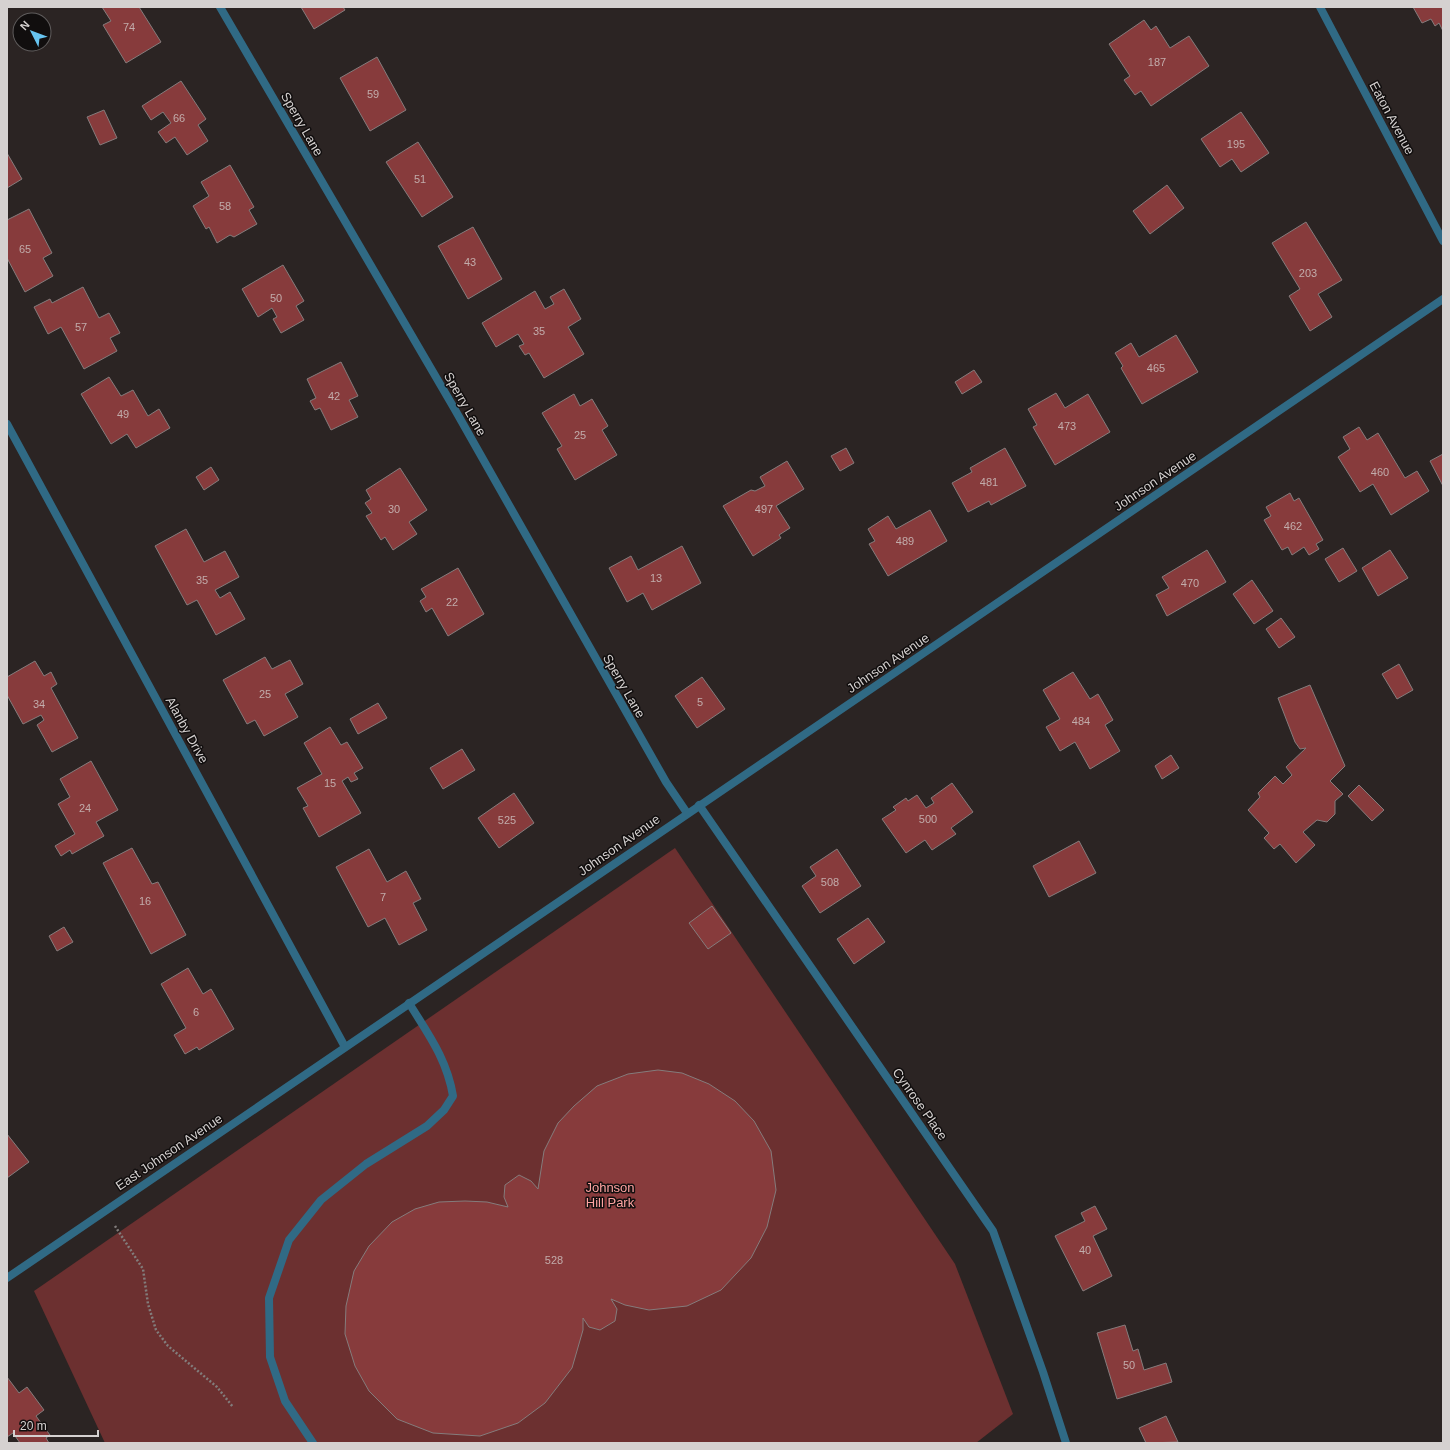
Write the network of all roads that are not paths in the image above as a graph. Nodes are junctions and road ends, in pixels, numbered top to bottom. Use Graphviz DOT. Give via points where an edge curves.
graph roads {
  1 [pos="220,7"];
  2 [pos="1320,7"];
  3 [pos="1443,241"];
  4 [pos="1443,300"];
  5 [pos="7,424"];
  6 [pos="699,805"];
  7 [pos="687,814"];
  8 [pos="409,1004"];
  9 [pos="345,1047"];
  10 [pos="7,1278"];
  11 [pos="313,1443"];
  12 [pos="1066,1443"];
  1 -- 7 [label="street, Sperry Lane" via="454,408 666,782"];
  2 -- 3 [label="street, Eaton Avenue"];
  4 -- 6 [label="street, Johnson Avenue"];
  5 -- 9 [label="street, Alanby Drive"];
  6 -- 7 [label="street, Johnson Avenue"];
  6 -- 12 [label="street, Cynrose Place" via="993,1231"];
  7 -- 8 [label="street, Johnson Avenue"];
  8 -- 9 [label="street, Johnson Avenue"];
  8 -- 11 [label="street" via="441,1055 453,1096 444,1110 427,1126 366,1164 321,1200 289,1240 269,1298 270,1357 285,1401"];
  9 -- 10 [label="street, East Johnson Avenue"];
}
